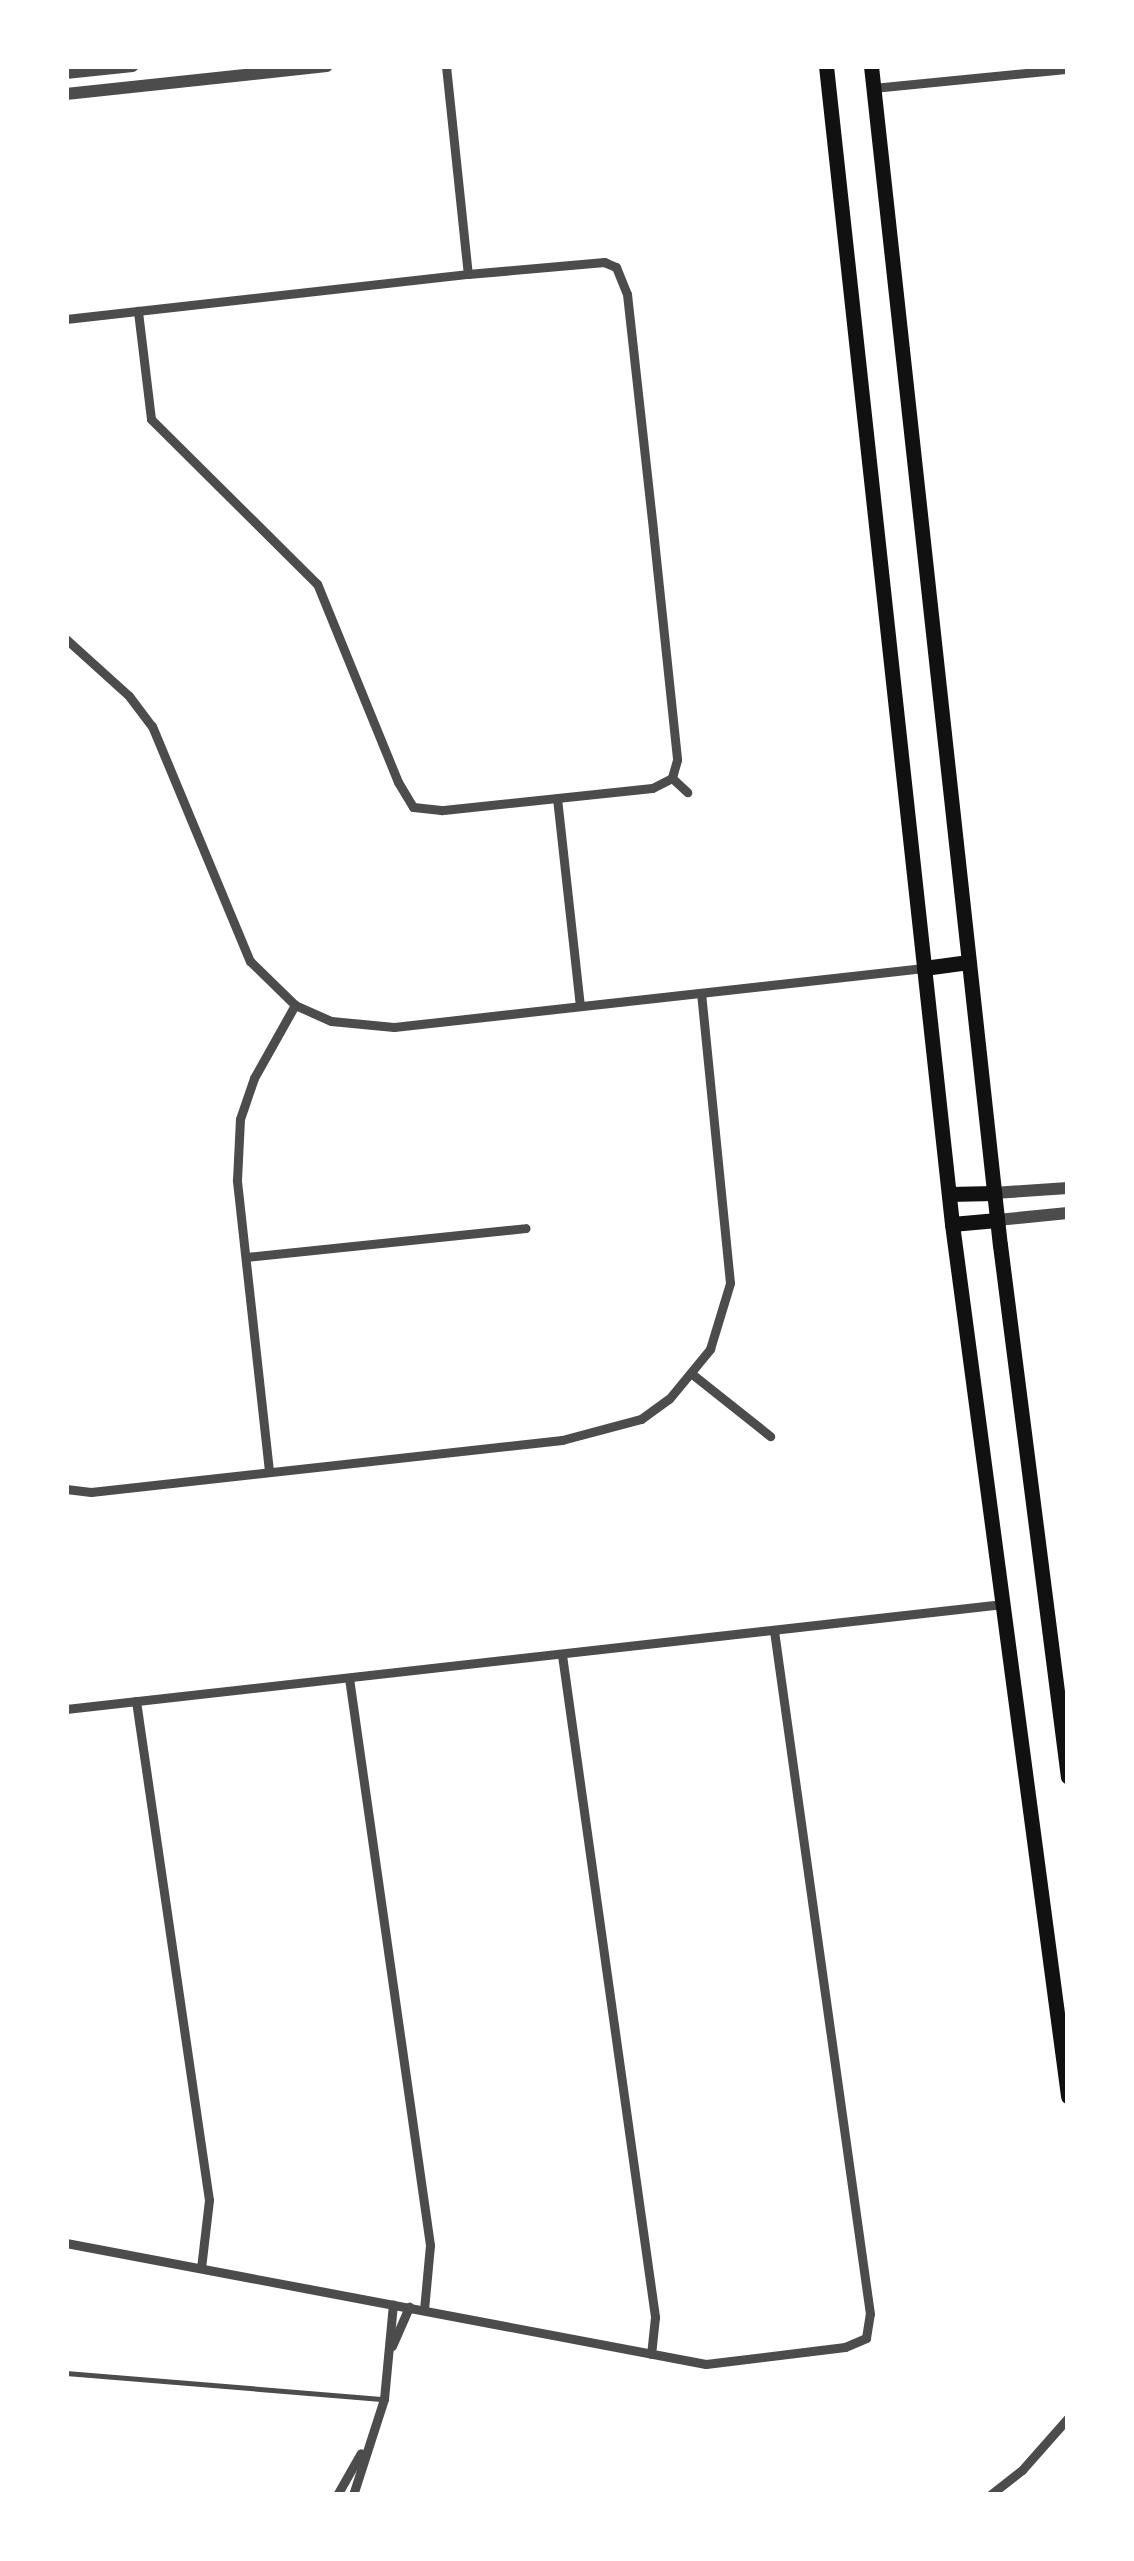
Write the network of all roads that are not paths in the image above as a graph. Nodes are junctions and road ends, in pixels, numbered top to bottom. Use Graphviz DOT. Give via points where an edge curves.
graph roads {
  1 [pos="134,66"];
  2 [pos="326,66"];
  3 [pos="446,66"];
  4 [pos="826,66"];
  5 [pos="871,66"];
  6 [pos="1068,69"];
  7 [pos="66,73"];
  8 [pos="873,88"];
  9 [pos="66,94"];
  10 [pos="627,254"];
  11 [pos="616,267"];
  12 [pos="468,274"];
  13 [pos="137,311"];
  14 [pos="66,319"];
  15 [pos="66,639"];
  16 [pos="672,778"];
  17 [pos="687,792"];
  18 [pos="557,798"];
  19 [pos="969,962"];
  20 [pos="924,968"];
  21 [pos="701,993"];
  22 [pos="296,1005"];
  23 [pos="580,1006"];
  24 [pos="1068,1188"];
  25 [pos="994,1192"];
  26 [pos="949,1194"];
  27 [pos="1068,1213"];
  28 [pos="997,1220"];
  29 [pos="952,1224"];
  30 [pos="526,1228"];
  31 [pos="247,1257"];
  32 [pos="692,1374"];
  33 [pos="770,1436"];
  34 [pos="269,1471"];
  35 [pos="66,1489"];
  36 [pos="1003,1604"];
  37 [pos="774,1631"];
  38 [pos="562,1655"];
  39 [pos="349,1678"];
  40 [pos="136,1701"];
  41 [pos="66,1708"];
  42 [pos="1068,1777"];
  43 [pos="1068,2096"];
  44 [pos="66,2243"];
  45 [pos="201,2268"];
  46 [pos="394,2304"];
  47 [pos="409,2307"];
  48 [pos="424,2310"];
  49 [pos="392,2347"];
  50 [pos="651,2354"];
  51 [pos="66,2373"];
  52 [pos="384,2399"];
  53 [pos="1068,2417"];
  54 [pos="367,2443"];
  55 [pos="337,2495"];
  56 [pos="353,2495"];
  57 [pos="990,2495"];
  1 -- 7 [label="street"];
  2 -- 9 [label="street"];
  3 -- 12 [label="street"];
  4 -- 20 [label="main road"];
  5 -- 8 [label="main road"];
  6 -- 8 [label="street"];
  8 -- 19 [label="main road"];
  10 -- 11 [label="street"];
  11 -- 12 [label="street"];
  11 -- 16 [label="street" via="627,294 677,760"];
  12 -- 13 [label="street"];
  13 -- 14 [label="street"];
  13 -- 18 [label="street" via="152,419 316,584 411,812"];
  15 -- 22 [label="street" via="152,726 234,932 267,983"];
  16 -- 17 [label="street"];
  16 -- 18 [label="street" via="652,788"];
  18 -- 23 [label="street"];
  19 -- 20 [label="main road"];
  19 -- 25 [label="main road"];
  20 -- 21 [label="street"];
  20 -- 26 [label="main road"];
  21 -- 23 [label="street"];
  21 -- 32 [label="street" via="730,1283 710,1349"];
  22 -- 23 [label="street" via="363,1028"];
  22 -- 31 [label="street" via="240,1119 237,1180"];
  24 -- 25 [label="street"];
  25 -- 26 [label="main road"];
  25 -- 28 [label="main road"];
  26 -- 29 [label="main road"];
  27 -- 28 [label="street"];
  28 -- 29 [label="main road"];
  28 -- 42 [label="main road"];
  29 -- 36 [label="main road"];
  30 -- 31 [label="street"];
  31 -- 34 [label="street"];
  32 -- 33 [label="street"];
  32 -- 34 [label="street" via="641,1419 609,1432"];
  34 -- 35 [label="street"];
  36 -- 37 [label="street"];
  36 -- 43 [label="main road"];
  37 -- 38 [label="street"];
  37 -- 50 [label="street" via="870,2314 866,2338 730,2365"];
  38 -- 39 [label="street"];
  38 -- 50 [label="street" via="655,2317"];
  39 -- 40 [label="street"];
  39 -- 48 [label="street" via="430,2245"];
  40 -- 41 [label="street"];
  40 -- 45 [label="street" via="209,2200"];
  44 -- 45 [label="street"];
  45 -- 46 [label="street"];
  46 -- 47 [label="street"];
  46 -- 49 [label="street"];
  47 -- 48 [label="street"];
  47 -- 49 [label="street"];
  48 -- 50 [label="street"];
  49 -- 52 [label="street"];
  51 -- 52 [label="lane"];
  52 -- 54 [label="street"];
  53 -- 57 [label="street"];
  54 -- 55 [label="street"];
  54 -- 56 [label="street"];
}
